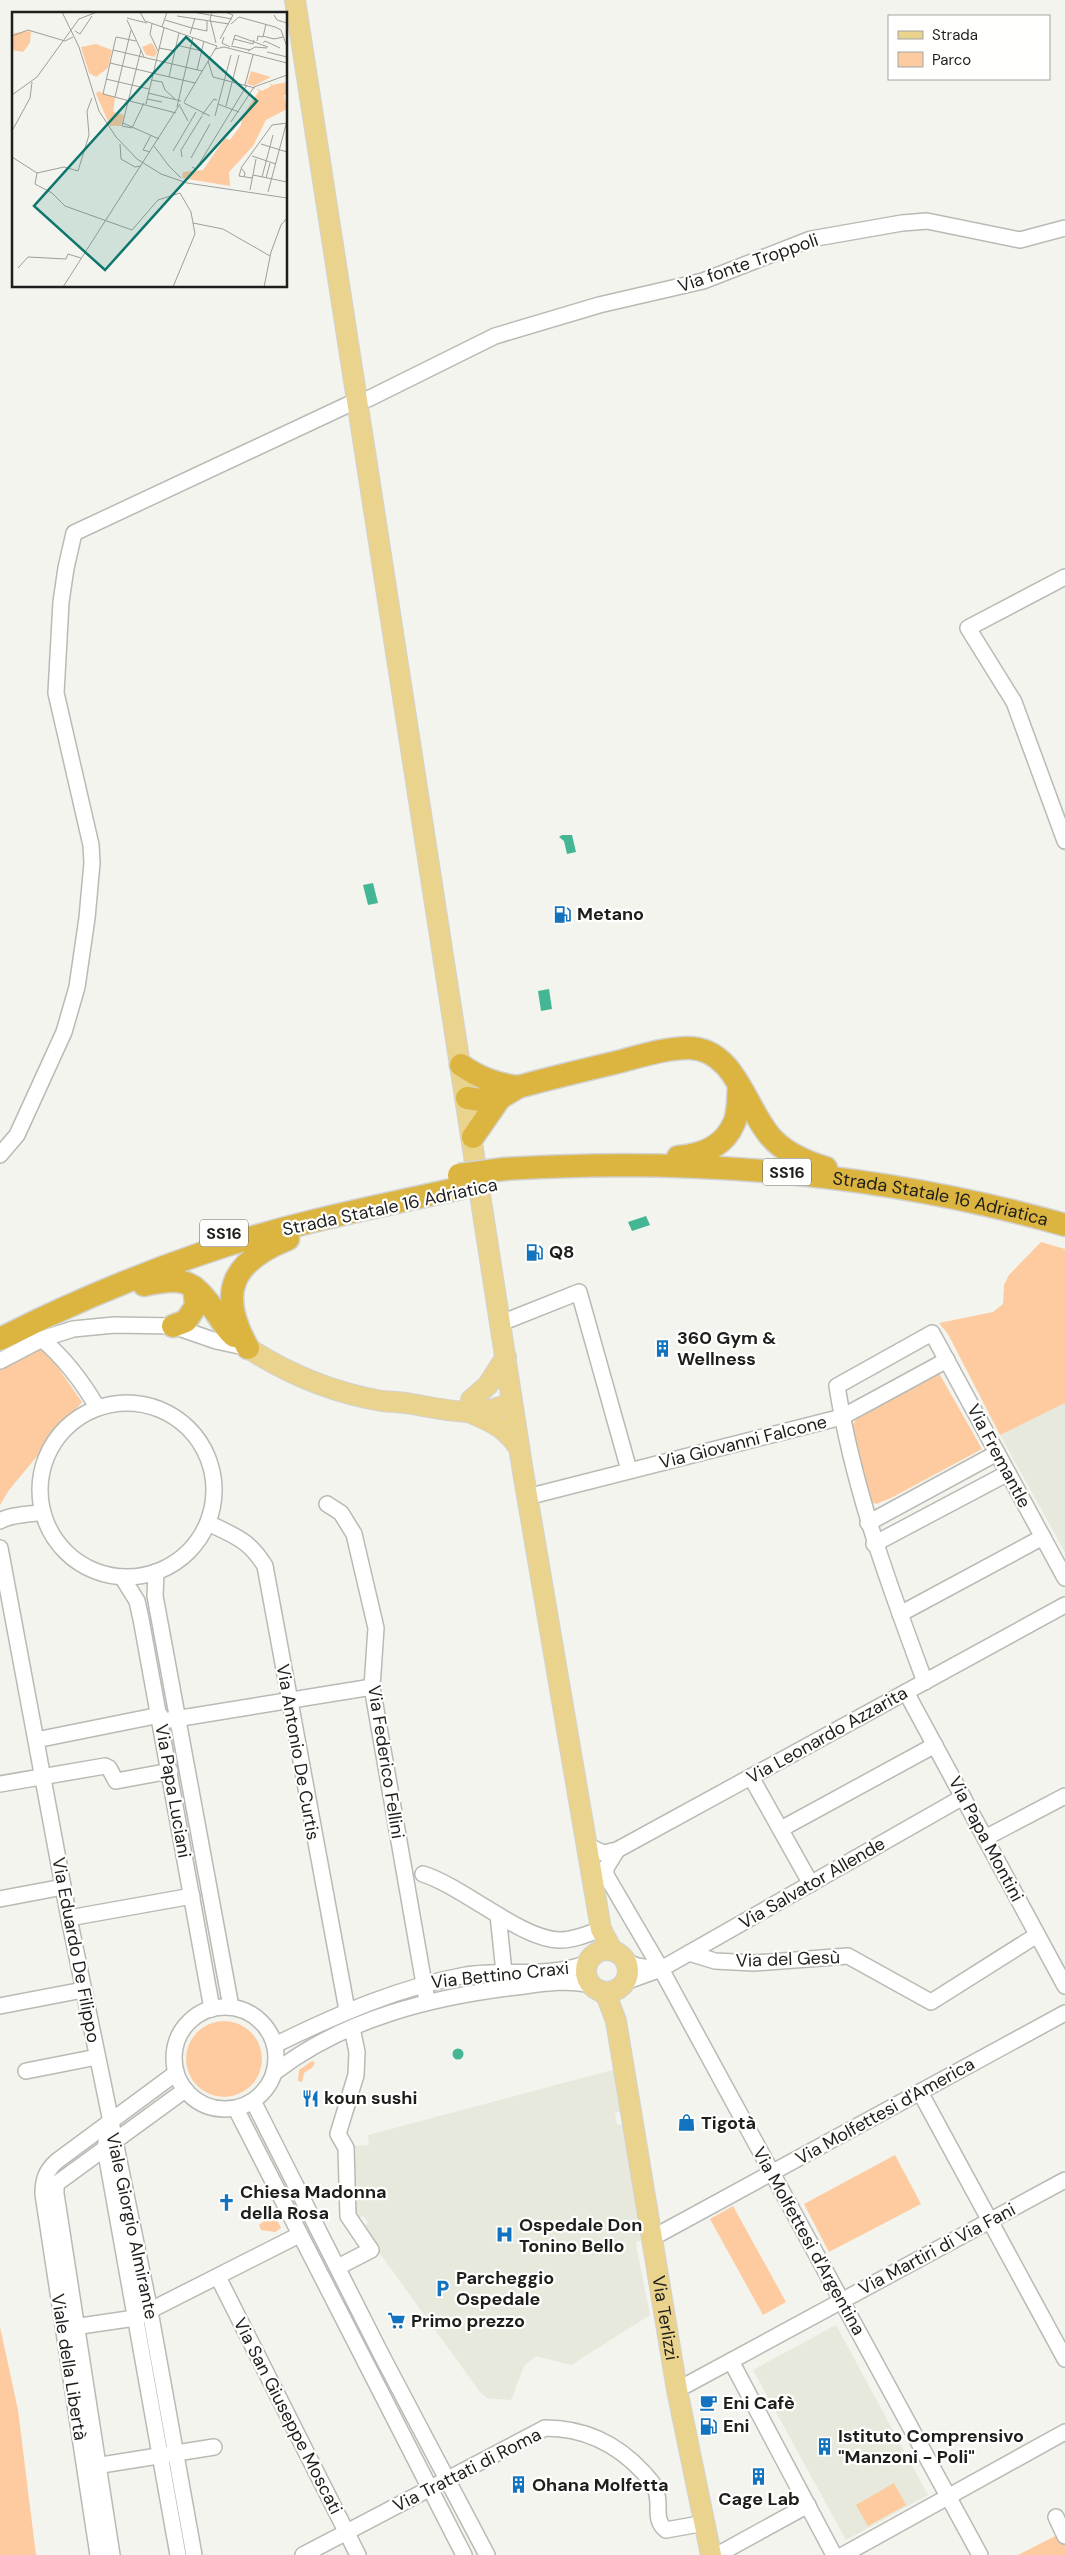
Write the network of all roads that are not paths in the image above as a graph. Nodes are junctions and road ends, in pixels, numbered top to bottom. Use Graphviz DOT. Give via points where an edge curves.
graph roads {
  1 [pos="295,0"];
  2 [pos="1065,228"];
  3 [pos="358,400"];
  4 [pos="1065,577"];
  5 [pos="1065,841"];
  6 [pos="461,1065"];
  7 [pos="739,1085"];
  8 [pos="505,1090"];
  9 [pos="467,1098"];
  10 [pos="473,1137"];
  11 [pos="0,1155"];
  12 [pos="594,1165"];
  13 [pos="504,1176"];
  14 [pos="460,1182"];
  15 [pos="902,1188"];
  16 [pos="362,1209"];
  17 [pos="1065,1225"];
  18 [pos="1065,1239"];
  19 [pos="194,1287"];
  20 [pos="87,1298"];
  21 [pos="501,1323"];
  22 [pos="0,1325"];
  23 [pos="173,1326"];
  24 [pos="0,1339"];
  25 [pos="42,1339"];
  26 [pos="248,1348"];
  27 [pos="506,1357"];
  28 [pos="947,1360"];
  29 [pos="0,1361"];
  30 [pos="512,1402"];
  31 [pos="471,1406"];
  32 [pos="97,1408"];
  33 [pos="842,1417"];
  34 [pos="520,1450"];
  35 [pos="997,1453"];
  36 [pos="629,1470"];
  37 [pos="1008,1473"];
  38 [pos="528,1497"];
  39 [pos="327,1504"];
  40 [pos="42,1512"];
  41 [pos="0,1521"];
  42 [pos="208,1523"];
  43 [pos="868,1523"];
  44 [pos="1043,1537"];
  45 [pos="874,1544"];
  46 [pos="0,1548"];
  47 [pos="156,1572"];
  48 [pos="122,1578"];
  49 [pos="1065,1578"];
  50 [pos="1065,1605"];
  51 [pos="900,1614"];
  52 [pos="925,1682"];
  53 [pos="372,1687"];
  54 [pos="906,1692"];
  55 [pos="288,1700"];
  56 [pos="160,1714"];
  57 [pos="177,1718"];
  58 [pos="35,1735"];
  59 [pos="935,1745"];
  60 [pos="170,1770"];
  61 [pos="43,1777"];
  62 [pos="751,1777"];
  63 [pos="0,1784"];
  64 [pos="1065,1796"];
  65 [pos="963,1797"];
  66 [pos="781,1830"];
  67 [pos="985,1838"];
  68 [pos="587,1845"];
  69 [pos="617,1850"];
  70 [pos="205,1869"];
  71 [pos="188,1872"];
  72 [pos="423,1874"];
  73 [pos="811,1884"];
  74 [pos="611,1885"];
  75 [pos="63,1887"];
  76 [pos="192,1896"];
  77 [pos="0,1899"];
  78 [pos="498,1915"];
  79 [pos="69,1918"];
  80 [pos="1037,1934"];
  81 [pos="605,1950"];
  82 [pos="690,1953"];
  83 [pos="661,1969"];
  84 [pos="504,1972"];
  85 [pos="424,1984"];
  86 [pos="623,1984"];
  87 [pos="1065,1986"];
  88 [pos="596,1988"];
  89 [pos="83,1990"];
  90 [pos="427,2001"];
  91 [pos="0,2006"];
  92 [pos="231,2007"];
  93 [pos="212,2009"];
  94 [pos="346,2010"];
  95 [pos="1065,2013"];
  96 [pos="616,2021"];
  97 [pos="352,2028"];
  98 [pos="274,2043"];
  99 [pos="97,2057"];
  100 [pos="26,2072"];
  101 [pos="275,2072"];
  102 [pos="176,2073"];
  103 [pos="185,2090"];
  104 [pos="920,2092"];
  105 [pos="254,2101"];
  106 [pos="236,2108"];
  107 [pos="110,2123"];
  108 [pos="110,2144"];
  109 [pos="772,2173"];
  110 [pos="1065,2180"];
  111 [pos="50,2181"];
  112 [pos="990,2220"];
  113 [pos="299,2235"];
  114 [pos="652,2238"];
  115 [pos="340,2273"];
  116 [pos="218,2277"];
  117 [pos="327,2287"];
  118 [pos="842,2301"];
  119 [pos="150,2311"];
  120 [pos="135,2318"];
  121 [pos="70,2328"];
  122 [pos="1063,2351"];
  123 [pos="381,2354"];
  124 [pos="731,2361"];
  125 [pos="365,2362"];
  126 [pos="677,2390"];
  127 [pos="1065,2432"];
  128 [pos="214,2447"];
  129 [pos="175,2453"];
  130 [pos="160,2456"];
  131 [pos="91,2466"];
  132 [pos="448,2479"];
  133 [pos="430,2488"];
  134 [pos="948,2497"];
  135 [pos="808,2505"];
  136 [pos="1056,2517"];
  137 [pos="705,2523"];
  138 [pos="346,2532"];
  139 [pos="1065,2536"];
  140 [pos="98,2555"];
  141 [pos="112,2555"];
  142 [pos="178,2555"];
  143 [pos="194,2555"];
  144 [pos="303,2555"];
  145 [pos="358,2555"];
  146 [pos="464,2555"];
  147 [pos="487,2555"];
  148 [pos="711,2555"];
  149 [pos="717,2555"];
  150 [pos="834,2555"];
  151 [pos="843,2555"];
  152 [pos="980,2555"];
  1 -- 3 [label="main road"];
  2 -- 3 [label="street, Via fonte Troppoli" via="1020,240 927,221 811,239 703,281 598,305 495,336 368,399"];
  3 -- 6 [label="main road"];
  3 -- 11 [label="street, Via fonte Troppoli" via="74,533 61,602 56,693 91,845 87,918 76,988 64,1032 17,1135"];
  4 -- 5 [label="street" via="968,628 1014,702"];
  6 -- 8 [label="highway"];
  6 -- 9 [label="main road"];
  7 -- 8 [label="highway" via="728,1067 712,1054 690,1048 655,1052"];
  7 -- 12 [label="highway" via="735,1123 719,1146 695,1156"];
  7 -- 15 [label="highway" via="771,1138 789,1152 810,1163"];
  8 -- 9 [label="highway" via="479,1090"];
  8 -- 10 [label="highway"];
  9 -- 10 [label="main road"];
  10 -- 21 [label="main road"];
  12 -- 13 [label="highway, Strada Statale 16 Adriatica / SS16"];
  12 -- 15 [label="highway, Strada Statale 16 Adriatica / SS16" via="712,1166 780,1171"];
  13 -- 14 [label="highway, Strada Statale 16 Adriatica / SS16, bridge"];
  13 -- 18 [label="highway, Strada Statale 16 Adriatica / SS16" via="757,1182 825,1189 927,1205"];
  14 -- 16 [label="highway, Strada Statale 16 Adriatica / SS16"];
  14 -- 22 [label="highway, Strada Statale 16 Adriatica / SS16" via="348,1199 202,1240 101,1278"];
  15 -- 17 [label="highway, Strada Statale 16 Adriatica / SS16"];
  16 -- 20 [label="highway, Strada Statale 16 Adriatica / SS16" via="203,1253"];
  16 -- 26 [label="highway" via="266,1248 246,1263 233,1284 231,1308"];
  19 -- 20 [label="highway" via="184,1281 170,1279"];
  19 -- 23 [label="highway" via="196,1306 186,1321"];
  19 -- 26 [label="highway" via="230,1333"];
  20 -- 24 [label="highway, Strada Statale 16 Adriatica / SS16"];
  21 -- 27 [label="main road"];
  21 -- 36 [label="street" via="580,1292"];
  23 -- 25 [label="street" via="97,1326 73,1329"];
  23 -- 26 [label="street"];
  25 -- 29 [label="street"];
  25 -- 32 [label="street" via="60,1354 84,1384"];
  26 -- 31 [label="main road" via="272,1364 336,1390 410,1404"];
  27 -- 30 [label="main road"];
  27 -- 31 [label="main road"];
  28 -- 33 [label="street, Via Giovanni Falcone"];
  28 -- 33 [label="street, Via Fremantle" via="932,1333 837,1386"];
  28 -- 35 [label="street, Via Fremantle"];
  30 -- 31 [label="main road" via="495,1398"];
  30 -- 34 [label="main road"];
  31 -- 34 [label="main road" via="510,1435"];
  32 -- 40 [label="street" via="69,1424 49,1450 40,1481"];
  32 -- 42 [label="street" via="134,1402 152,1406 168,1413 190,1430 206,1452 212,1469 214,1496"];
  33 -- 36 [label="street, Via Giovanni Falcone"];
  33 -- 43 [label="street"];
  34 -- 38 [label="main road"];
  35 -- 37 [label="street, Via Fremantle"];
  35 -- 43 [label="street"];
  36 -- 38 [label="street, Via Giovanni Falcone"];
  37 -- 44 [label="street, Via Fremantle"];
  37 -- 45 [label="street"];
  38 -- 68 [label="main road"];
  39 -- 53 [label="street, Via Federico Fellini" via="341,1513 354,1534 376,1628"];
  40 -- 41 [label="street" via="10,1516"];
  40 -- 48 [label="street" via="55,1540 71,1558 91,1570"];
  42 -- 47 [label="street" via="188,1553"];
  42 -- 55 [label="street, Via Antonio De Curtis" via="255,1549 265,1566"];
  43 -- 45 [label="street"];
  44 -- 49 [label="street, Via Fremantle"];
  44 -- 51 [label="street"];
  45 -- 51 [label="street"];
  46 -- 58 [label="street, Via Eduardo De Filippo"];
  47 -- 48 [label="street"];
  47 -- 57 [label="street, Via Papa Luciani" via="155,1596"];
  48 -- 56 [label="street, Via Papa Luciani" via="137,1601"];
  50 -- 52 [label="street, Via Leonardo Azzarita"];
  51 -- 52 [label="street"];
  52 -- 54 [label="street, Via Leonardo Azzarita"];
  53 -- 55 [label="street"];
  53 -- 85 [label="street, Via Federico Fellini"];
  54 -- 59 [label="street, Via Papa Montini"];
  54 -- 62 [label="street, Via Leonardo Azzarita"];
  55 -- 57 [label="street"];
  55 -- 94 [label="street, Via Antonio De Curtis"];
  56 -- 57 [label="street"];
  56 -- 58 [label="street"];
  56 -- 60 [label="street, Via Papa Luciani"];
  57 -- 70 [label="street, Via Papa Luciani"];
  58 -- 61 [label="street, Via Eduardo De Filippo"];
  59 -- 65 [label="street, Via Papa Montini"];
  59 -- 66 [label="street"];
  60 -- 61 [label="street" via="116,1781 105,1766"];
  60 -- 71 [label="street, Via Papa Luciani"];
  61 -- 63 [label="street"];
  61 -- 75 [label="street, Via Eduardo De Filippo"];
  62 -- 66 [label="street"];
  62 -- 69 [label="street, Via Leonardo Azzarita"];
  64 -- 67 [label="street"];
  65 -- 67 [label="street, Via Papa Montini"];
  65 -- 73 [label="street, Via Salvator Allende"];
  66 -- 73 [label="street"];
  67 -- 80 [label="street, Via Papa Montini"];
  68 -- 69 [label="street" via="603,1853"];
  68 -- 81 [label="main road"];
  69 -- 74 [label="street, Via Molfettesi d'Argentina" via="606,1868"];
  70 -- 71 [label="street"];
  70 -- 92 [label="street, Via Papa Luciani"];
  71 -- 76 [label="street, Via Papa Luciani"];
  72 -- 78 [label="street" via="457,1888"];
  73 -- 82 [label="street, Via Salvator Allende"];
  74 -- 81 [label="street" via="604,1897"];
  74 -- 83 [label="street, Via Molfettesi d'Argentina"];
  75 -- 77 [label="street"];
  75 -- 79 [label="street, Via Eduardo De Filippo"];
  76 -- 79 [label="street"];
  76 -- 93 [label="street, Via Papa Luciani"];
  78 -- 81 [label="street" via="546,1938"];
  78 -- 84 [label="street"];
  79 -- 89 [label="street, Via Eduardo De Filippo"];
  80 -- 82 [label="street, Via del Gesù" via="930,2002 848,1956 754,1963 715,1961"];
  80 -- 87 [label="street, Via Papa Montini"];
  81 -- 83 [label="street" via="637,1966"];
  81 -- 84 [label="street, Via Bettino Craxi" via="579,1966"];
  81 -- 86 [label="main road, Via Terlizzi" via="628,1973"];
  81 -- 88 [label="main road, Via Terlizzi" via="586,1974"];
  82 -- 83 [label="street, Via Salvator Allende"];
  83 -- 86 [label="street, Via Salvator Allende"];
  83 -- 109 [label="street, Via Molfettesi d'Argentina"];
  84 -- 85 [label="street, Via Bettino Craxi"];
  85 -- 90 [label="street, Via Federico Fellini"];
  85 -- 94 [label="street, Via Bettino Craxi"];
  86 -- 88 [label="main road" via="613,1991"];
  86 -- 96 [label="main road, Via Terlizzi"];
  88 -- 90 [label="street, Via Bettino Craxi" via="581,1982 550,1983 471,1992"];
  88 -- 96 [label="main road, Via Terlizzi" via="607,1998"];
  89 -- 91 [label="street"];
  89 -- 99 [label="street, Via Eduardo De Filippo"];
  90 -- 97 [label="street, Via Bettino Craxi"];
  92 -- 93 [label="street"];
  92 -- 98 [label="street" via="258,2019"];
  93 -- 102 [label="street" via="191,2021 177,2041"];
  94 -- 98 [label="street, Via Bettino Craxi"];
  95 -- 104 [label="street, Via Molfettesi d'America"];
  96 -- 114 [label="main road, Via Terlizzi"];
  97 -- 101 [label="street, Via Bettino Craxi" via="296,2056"];
  97 -- 115 [label="street" via="357,2052 356,2075 338,2134 346,2148 348,2216 370,2250"];
  98 -- 101 [label="street" via="277,2057"];
  99 -- 100 [label="street"];
  99 -- 107 [label="street, Via Eduardo De Filippo"];
  101 -- 105 [label="street" via="263,2093"];
  102 -- 103 [label="street"];
  102 -- 107 [label="street"];
  103 -- 106 [label="street" via="208,2107"];
  103 -- 108 [label="street"];
  104 -- 109 [label="street, Via Molfettesi d'America"];
  104 -- 112 [label="street"];
  105 -- 106 [label="street"];
  105 -- 115 [label="street"];
  106 -- 113 [label="street"];
  107 -- 108 [label="street, Viale Giorgio Almirante"];
  107 -- 111 [label="street" via="49,2168"];
  108 -- 111 [label="street"];
  108 -- 119 [label="street, Viale Giorgio Almirante"];
  108 -- 120 [label="street, Viale Giorgio Almirante"];
  109 -- 114 [label="street, Via Molfettesi d'America"];
  109 -- 118 [label="street, Via Molfettesi d'Argentina"];
  110 -- 112 [label="street, Via Martiri di Via Fani"];
  111 -- 121 [label="street, Viale della Libertà" via="43,2194"];
  112 -- 118 [label="street, Via Martiri di Via Fani"];
  112 -- 122 [label="street"];
  113 -- 116 [label="street"];
  113 -- 117 [label="street"];
  114 -- 126 [label="main road, Via Terlizzi"];
  115 -- 117 [label="street"];
  115 -- 123 [label="street"];
  116 -- 119 [label="street"];
  116 -- 138 [label="street, Via San Giuseppe Moscati"];
  117 -- 125 [label="street"];
  118 -- 124 [label="street, Via Martiri di Via Fani"];
  118 -- 134 [label="street, Via Molfettesi d'Argentina"];
  119 -- 120 [label="street"];
  119 -- 129 [label="street, Viale Giorgio Almirante"];
  120 -- 121 [label="street"];
  120 -- 130 [label="street, Viale Giorgio Almirante"];
  121 -- 131 [label="street, Viale della Libertà"];
  123 -- 125 [label="street"];
  123 -- 132 [label="street"];
  124 -- 126 [label="street, Via Martiri di Via Fani"];
  124 -- 135 [label="street"];
  125 -- 133 [label="street"];
  126 -- 137 [label="main road, Via Terlizzi"];
  127 -- 134 [label="street"];
  128 -- 129 [label="street"];
  129 -- 130 [label="street"];
  129 -- 143 [label="street, Viale Giorgio Almirante"];
  130 -- 131 [label="street"];
  130 -- 142 [label="street, Viale Giorgio Almirante"];
  131 -- 140 [label="street, Viale della Libertà"];
  131 -- 141 [label="street, Viale della Libertà"];
  132 -- 133 [label="street, Via Trattati di Roma"];
  132 -- 137 [label="street, Via Trattati di Roma" via="545,2428 562,2428 590,2435 626,2455 654,2484 658,2495 658,2518 666,2530"];
  132 -- 147 [label="street"];
  133 -- 138 [label="street, Via Trattati di Roma"];
  133 -- 146 [label="street"];
  134 -- 151 [label="street"];
  134 -- 152 [label="street, Via Molfettesi d'Argentina"];
  135 -- 149 [label="street"];
  135 -- 150 [label="street"];
  136 -- 139 [label="street"];
  137 -- 148 [label="main road, Via Terlizzi"];
  138 -- 144 [label="street, Via Trattati di Roma"];
  138 -- 145 [label="street, Via San Giuseppe Moscati"];
}
